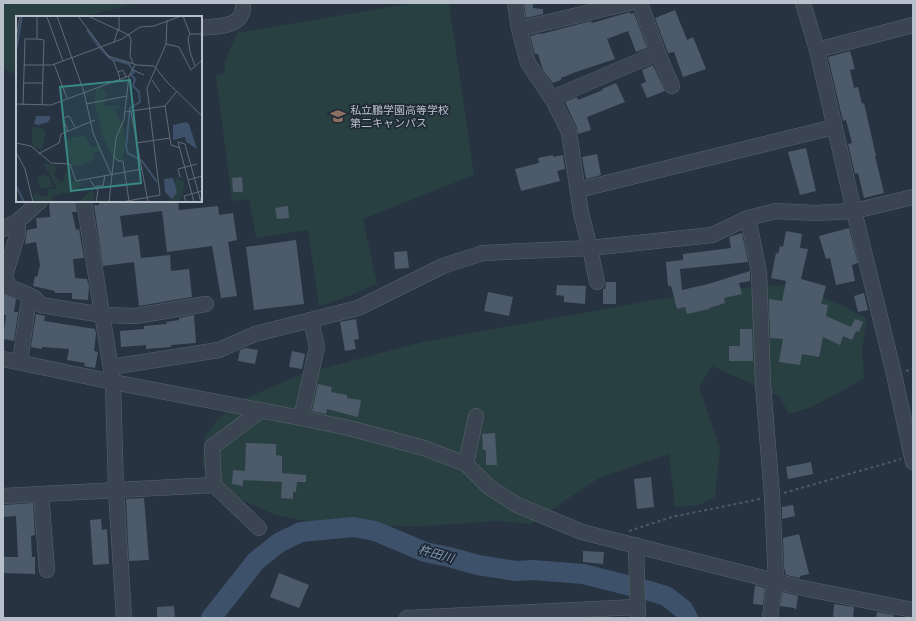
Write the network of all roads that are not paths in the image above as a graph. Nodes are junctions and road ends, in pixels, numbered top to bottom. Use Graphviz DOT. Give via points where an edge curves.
graph roads {
  1 [pos="243,3"];
  2 [pos="515,3"];
  3 [pos="629,3"];
  4 [pos="640,3"];
  5 [pos="803,3"];
  6 [pos="913,25"];
  7 [pos="202,28"];
  8 [pos="518,29"];
  9 [pos="817,50"];
  10 [pos="658,54"];
  11 [pos="672,86"];
  12 [pos="552,98"];
  13 [pos="834,127"];
  14 [pos="578,190"];
  15 [pos="913,197"];
  16 [pos="39,202"];
  17 [pos="84,202"];
  18 [pos="854,212"];
  19 [pos="748,218"];
  20 [pos="18,221"];
  21 [pos="3,229"];
  22 [pos="590,248"];
  23 [pos="597,282"];
  24 [pos="35,298"];
  25 [pos="206,304"];
  26 [pos="103,314"];
  27 [pos="311,320"];
  28 [pos="3,359"];
  29 [pos="20,362"];
  30 [pos="112,375"];
  31 [pos="260,411"];
  32 [pos="476,416"];
  33 [pos="301,418"];
  34 [pos="912,459"];
  35 [pos="466,464"];
  36 [pos="214,485"];
  37 [pos="116,490"];
  38 [pos="41,494"];
  39 [pos="3,496"];
  40 [pos="259,528"];
  41 [pos="636,545"];
  42 [pos="47,570"];
  43 [pos="776,580"];
  44 [pos="638,601"];
  45 [pos="913,610"];
  46 [pos="124,618"];
  47 [pos="407,618"];
  48 [pos="770,618"];
  1 -- 7 [label="street" via="242,13 237,21"];
  2 -- 8 [label="street"];
  3 -- 8 [label="street"];
  4 -- 10 [label="street"];
  5 -- 9 [label="street"];
  6 -- 9 [label="street"];
  8 -- 12 [label="street" via="528,63"];
  9 -- 13 [label="street"];
  10 -- 11 [label="street"];
  10 -- 12 [label="street"];
  12 -- 14 [label="street" via="569,132"];
  13 -- 14 [label="street"];
  13 -- 18 [label="street"];
  14 -- 22 [label="street"];
  15 -- 18 [label="street"];
  16 -- 20 [label="street"];
  17 -- 26 [label="street"];
  18 -- 19 [label="street" via="816,214 776,211"];
  18 -- 34 [label="street"];
  19 -- 22 [label="street" via="712,235"];
  19 -- 43 [label="street" via="759,272 763,384"];
  20 -- 21 [label="street"];
  20 -- 24 [label="street" via="18,233 5,276 10,288"];
  22 -- 23 [label="street"];
  22 -- 27 [label="street" via="483,253 444,266 358,308"];
  24 -- 26 [label="street" via="41,305"];
  24 -- 29 [label="street" via="28,305"];
  25 -- 26 [label="street" via="136,316"];
  26 -- 30 [label="street"];
  27 -- 30 [label="street" via="255,334 219,350"];
  27 -- 33 [label="street" via="318,347"];
  28 -- 29 [label="street"];
  29 -- 30 [label="street"];
  30 -- 31 [label="street"];
  30 -- 37 [label="street"];
  31 -- 33 [label="street"];
  31 -- 36 [label="street" via="212,446"];
  32 -- 35 [label="street"];
  33 -- 35 [label="street" via="424,448"];
  35 -- 41 [label="street" via="489,487 518,504 582,532"];
  36 -- 37 [label="street"];
  36 -- 40 [label="street"];
  37 -- 38 [label="street"];
  37 -- 46 [label="street"];
  38 -- 39 [label="street"];
  38 -- 42 [label="street"];
  41 -- 43 [label="street"];
  41 -- 44 [label="street"];
  43 -- 45 [label="street" via="798,587"];
  43 -- 48 [label="street"];
  44 -- 47 [label="street"];
}
